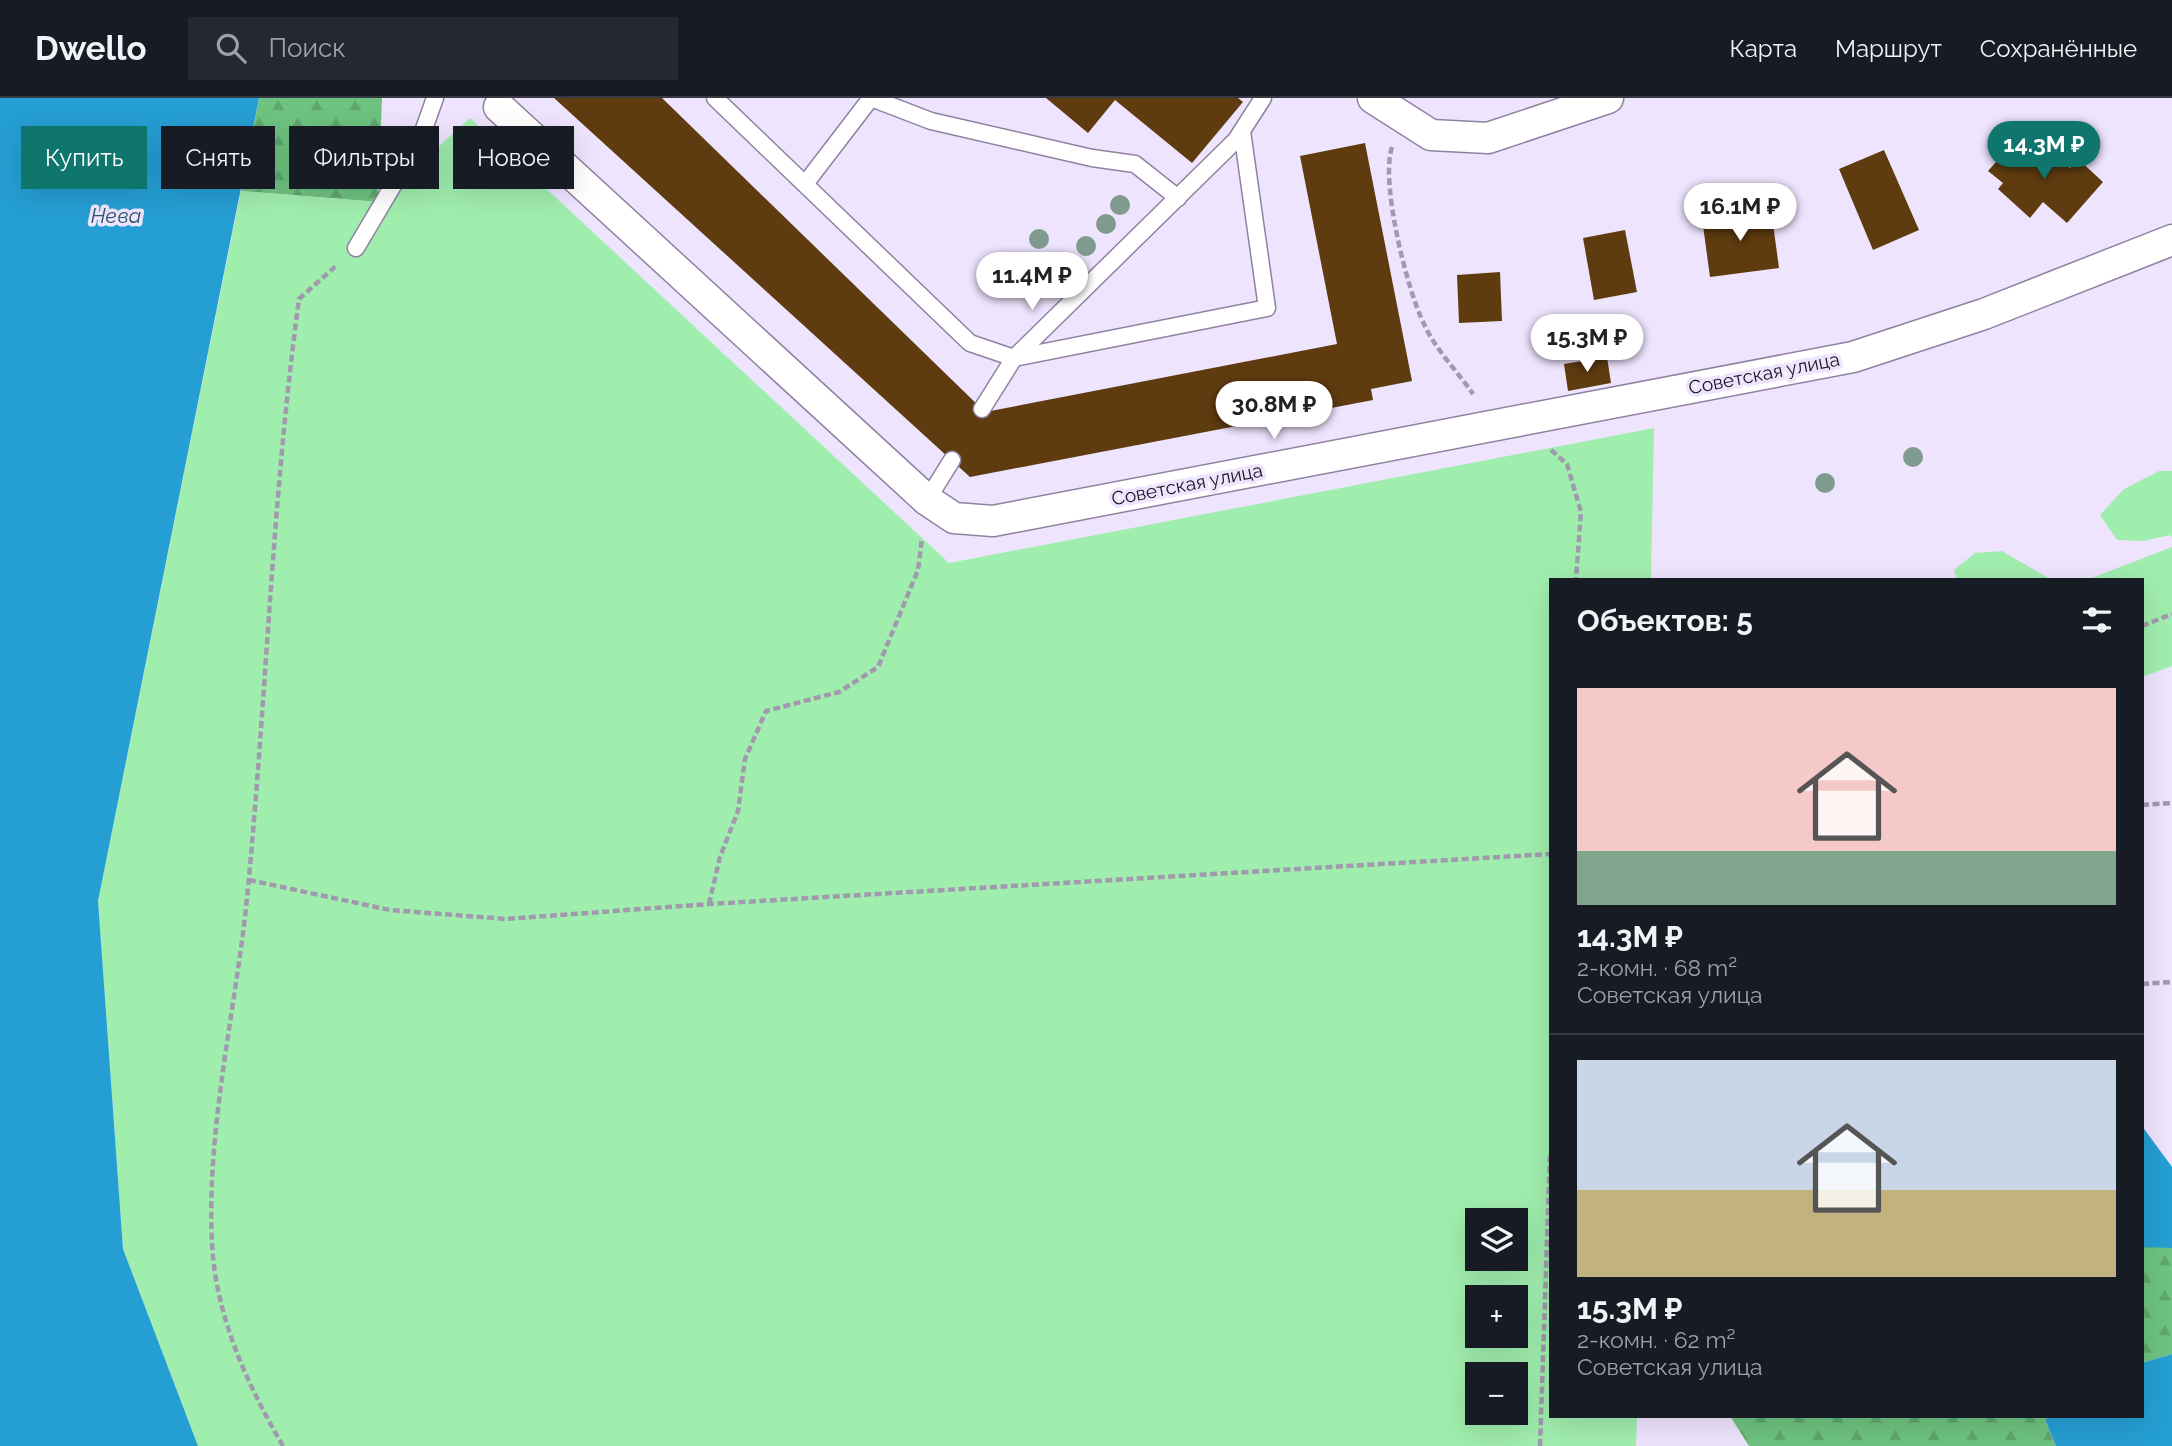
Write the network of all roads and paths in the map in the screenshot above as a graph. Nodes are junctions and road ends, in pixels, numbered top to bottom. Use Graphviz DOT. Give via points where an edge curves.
graph roads {
  1 [pos="435,98"];
  2 [pos="715,98"];
  3 [pos="871,98"];
  4 [pos="1264,98"];
  5 [pos="1373,98"];
  6 [pos="1608,98"];
  7 [pos="499,107"];
  8 [pos="1404,115"];
  9 [pos="1242,131"];
  10 [pos="805,184"];
  11 [pos="1178,198"];
  12 [pos="2172,240"];
  13 [pos="356,248"];
  14 [pos="1014,358"];
  15 [pos="982,410"];
  16 [pos="1494,424"];
  17 [pos="1543,443"];
  18 [pos="952,460"];
  19 [pos="928,500"];
  20 [pos="1576,578"];
  21 [pos="2172,614"];
  22 [pos="2144,625"];
  23 [pos="2172,803"];
  24 [pos="2144,805"];
  25 [pos="1549,854"];
  26 [pos="249,880"];
  27 [pos="709,904"];
  28 [pos="2172,982"];
  29 [pos="2144,984"];
  30 [pos="1549,1183"];
  31 [pos="283,1446"];
  32 [pos="1540,1446"];
  1 -- 13 [label="lane" via="420,140"];
  2 -- 10 [label="lane"];
  3 -- 10 [label="lane"];
  3 -- 11 [label="lane" via="931,121 1135,164"];
  4 -- 9 [label="lane"];
  5 -- 8 [label="street"];
  6 -- 8 [label="street" via="1488,138 1431,135"];
  7 -- 19 [label="street, Советская улица"];
  8 -- 16 [label="path" via="1389,158 1406,271 1424,326"];
  9 -- 11 [label="lane"];
  9 -- 14 [label="lane" via="1267,308"];
  10 -- 14 [label="lane" via="970,343"];
  11 -- 14 [label="lane"];
  12 -- 16 [label="street, Советская улица" via="1984,314 1853,356"];
  13 -- 26 [label="path" via="299,299 288,384"];
  14 -- 15 [label="lane"];
  16 -- 19 [label="street, Советская улица" via="993,521 954,517"];
  17 -- 20 [label="path" via="1567,464 1581,512"];
  18 -- 19 [label="lane"];
  19 -- 27 [label="path" via="918,570 878,667 839,692 766,711 745,759 738,811"];
  21 -- 22 [label="path"];
  23 -- 24 [label="path"];
  25 -- 27 [label="path"];
  26 -- 27 [label="path" via="390,909 506,919"];
  26 -- 31 [label="path" via="215,1152 212,1245 226,1320 251,1390"];
  28 -- 29 [label="path"];
  30 -- 32 [label="path"];
}
